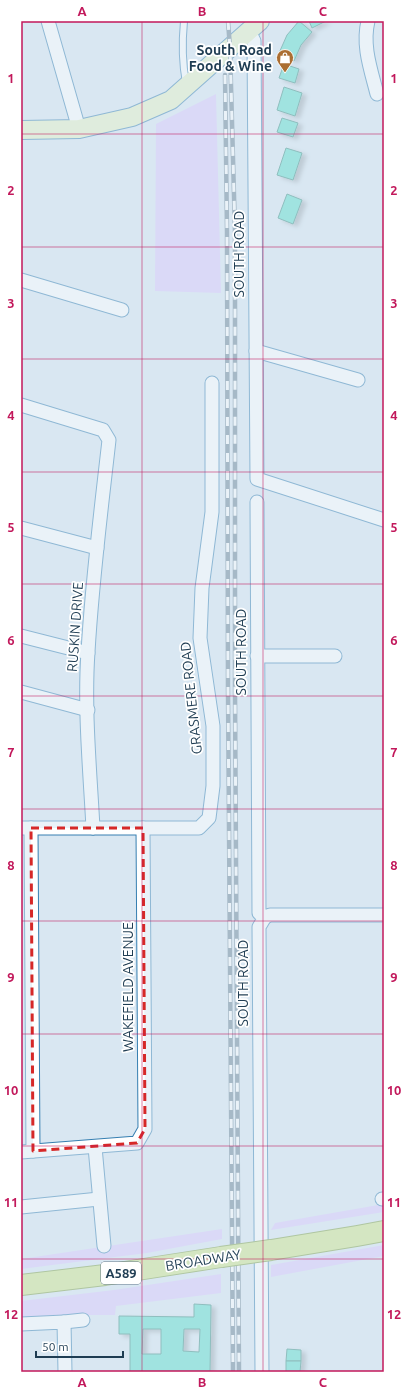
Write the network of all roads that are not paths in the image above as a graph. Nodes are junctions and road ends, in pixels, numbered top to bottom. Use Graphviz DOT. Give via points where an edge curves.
graph roads {
  1 [pos="48,21"];
  2 [pos="184,21"];
  3 [pos="368,21"];
  4 [pos="254,26"];
  5 [pos="186,87"];
  6 [pos="377,94"];
  7 [pos="79,129"];
  8 [pos="21,130"];
  9 [pos="21,280"];
  10 [pos="122,310"];
  11 [pos="256,351"];
  12 [pos="358,380"];
  13 [pos="212,383"];
  14 [pos="21,405"];
  15 [pos="257,502"];
  16 [pos="384,520"];
  17 [pos="21,528"];
  18 [pos="97,548"];
  19 [pos="21,636"];
  20 [pos="88,653"];
  21 [pos="257,656"];
  22 [pos="335,656"];
  23 [pos="21,692"];
  24 [pos="88,710"];
  25 [pos="26,828"];
  26 [pos="93,828"];
  27 [pos="143,828"];
  28 [pos="384,915"];
  29 [pos="265,917"];
  30 [pos="95,1147"];
  31 [pos="27,1152"];
  32 [pos="99,1198"];
  33 [pos="21,1207"];
  34 [pos="384,1231"];
  35 [pos="104,1246"];
  36 [pos="21,1285"];
  37 [pos="83,1320"];
  38 [pos="64,1322"];
  39 [pos="21,1324"];
  40 [pos="65,1372"];
  41 [pos="262,1372"];
  1 -- 7 [label="street"];
  2 -- 5 [label="lane" via="182,67"];
  3 -- 6 [label="street" via="365,31 366,47"];
  4 -- 5 [label="main road"];
  4 -- 11 [label="street, SOUTH ROAD"];
  5 -- 7 [label="main road" via="171,100 132,118"];
  7 -- 8 [label="main road"];
  9 -- 10 [label="street"];
  11 -- 12 [label="street"];
  11 -- 16 [label="street, SOUTH ROAD" via="257,479"];
  13 -- 27 [label="street, GRASMERE ROAD" via="212,512 202,588 200,638 213,726 213,786 209,818 199,828"];
  14 -- 18 [label="street, RUSKIN DRIVE" via="103,430 109,440"];
  15 -- 21 [label="street, SOUTH ROAD"];
  17 -- 18 [label="street"];
  18 -- 20 [label="street, RUSKIN DRIVE"];
  19 -- 20 [label="street"];
  20 -- 24 [label="street, RUSKIN DRIVE"];
  21 -- 22 [label="street"];
  21 -- 29 [label="street, SOUTH ROAD" via="259,913"];
  23 -- 24 [label="street"];
  24 -- 26 [label="street, RUSKIN DRIVE"];
  25 -- 26 [label="street, GRASMERE ROAD"];
  25 -- 31 [label="street"];
  26 -- 27 [label="street, GRASMERE ROAD"];
  27 -- 30 [label="street, WAKEFIELD AVENUE" via="145,1129 137,1143"];
  28 -- 29 [label="street"];
  29 -- 41 [label="street, SOUTH ROAD" via="259,927"];
  30 -- 31 [label="street"];
  30 -- 32 [label="street"];
  32 -- 33 [label="street"];
  32 -- 35 [label="street"];
  34 -- 36 [label="main road, BROADWAY / A589, bridge" via="105,1275"];
  37 -- 38 [label="street"];
  38 -- 39 [label="street"];
  38 -- 40 [label="street"];
}
